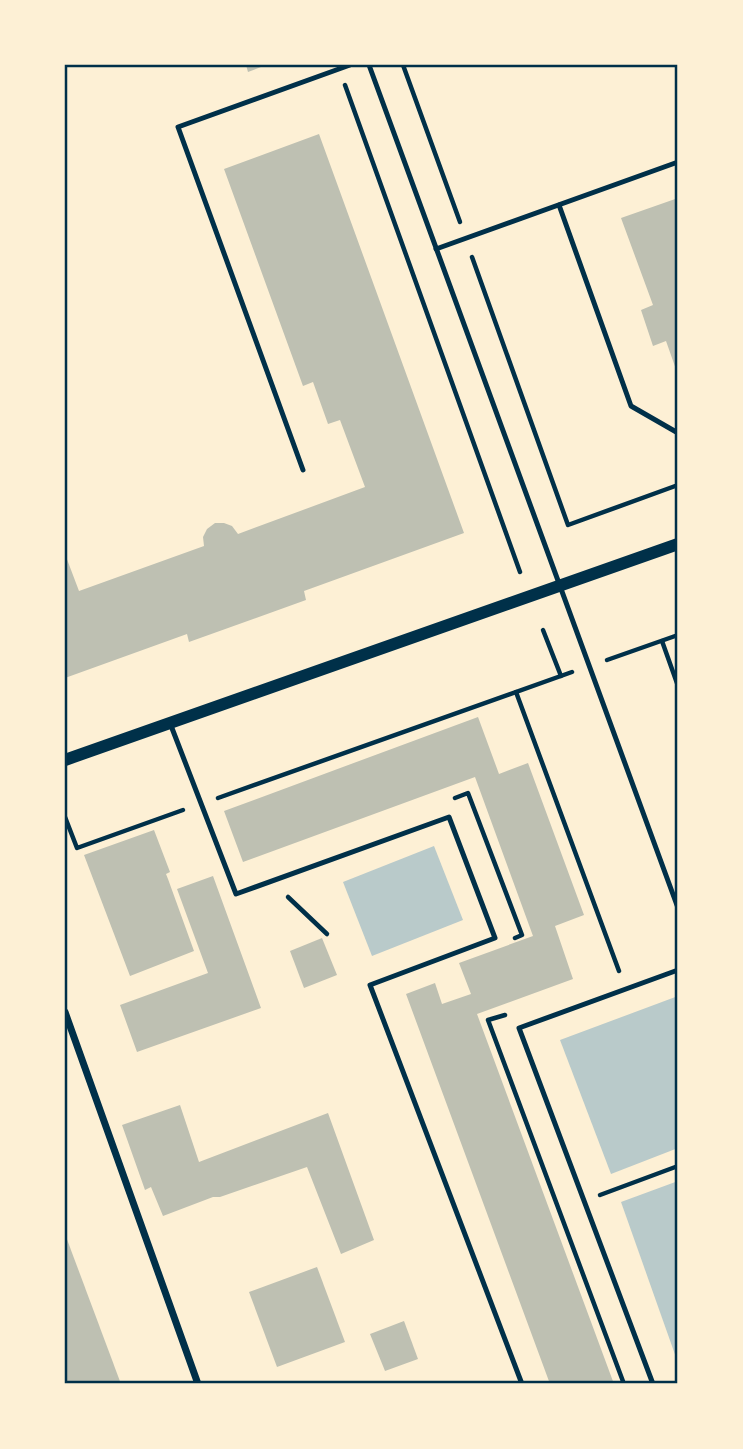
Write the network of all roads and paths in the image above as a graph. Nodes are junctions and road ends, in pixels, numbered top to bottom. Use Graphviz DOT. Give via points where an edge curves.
graph roads {
  1 [pos="350,65"];
  2 [pos="369,65"];
  3 [pos="403,65"];
  4 [pos="339,69"];
  5 [pos="678,162"];
  6 [pos="559,205"];
  7 [pos="466,239"];
  8 [pos="436,249"];
  9 [pos="678,433"];
  10 [pos="303,470"];
  11 [pos="678,485"];
  12 [pos="678,544"];
  13 [pos="520,572"];
  14 [pos="560,587"];
  15 [pos="543,630"];
  16 [pos="678,635"];
  17 [pos="662,641"];
  18 [pos="589,667"];
  19 [pos="562,676"];
  20 [pos="678,686"];
  21 [pos="170,723"];
  22 [pos="65,760"];
  23 [pos="443,802"];
  24 [pos="201,804"];
  25 [pos="65,817"];
  26 [pos="272,881"];
  27 [pos="678,908"];
  28 [pos="327,934"];
  29 [pos="510,940"];
  30 [pos="678,970"];
  31 [pos="65,1012"];
  32 [pos="678,1166"];
  33 [pos="585,1200"];
  34 [pos="198,1384"];
  35 [pos="522,1384"];
  36 [pos="653,1384"];
  1 -- 4 [label="lane"];
  2 -- 8 [label="lane"];
  3 -- 7 [label="path"];
  4 -- 10 [label="lane" via="178,127"];
  4 -- 13 [label="path"];
  5 -- 6 [label="lane"];
  6 -- 7 [label="lane"];
  6 -- 9 [label="lane" via="631,406"];
  7 -- 8 [label="lane"];
  7 -- 11 [label="path" via="568,525"];
  8 -- 14 [label="lane"];
  12 -- 14 [label="street"];
  14 -- 18 [label="lane"];
  14 -- 21 [label="street"];
  15 -- 19 [label="path"];
  16 -- 17 [label="path"];
  17 -- 18 [label="path"];
  17 -- 20 [label="path"];
  18 -- 19 [label="path"];
  18 -- 27 [label="lane"];
  19 -- 24 [label="path"];
  21 -- 22 [label="street"];
  21 -- 24 [label="lane"];
  23 -- 29 [label="path" via="468,793 522,935"];
  24 -- 25 [label="path" via="77,848"];
  24 -- 26 [label="lane" via="236,894"];
  26 -- 28 [label="path"];
  26 -- 35 [label="lane" via="449,817 495,938 370,985"];
  30 -- 33 [label="lane" via="519,1028"];
  31 -- 34 [label="street"];
  32 -- 33 [label="path"];
  33 -- 36 [label="lane"];
}
